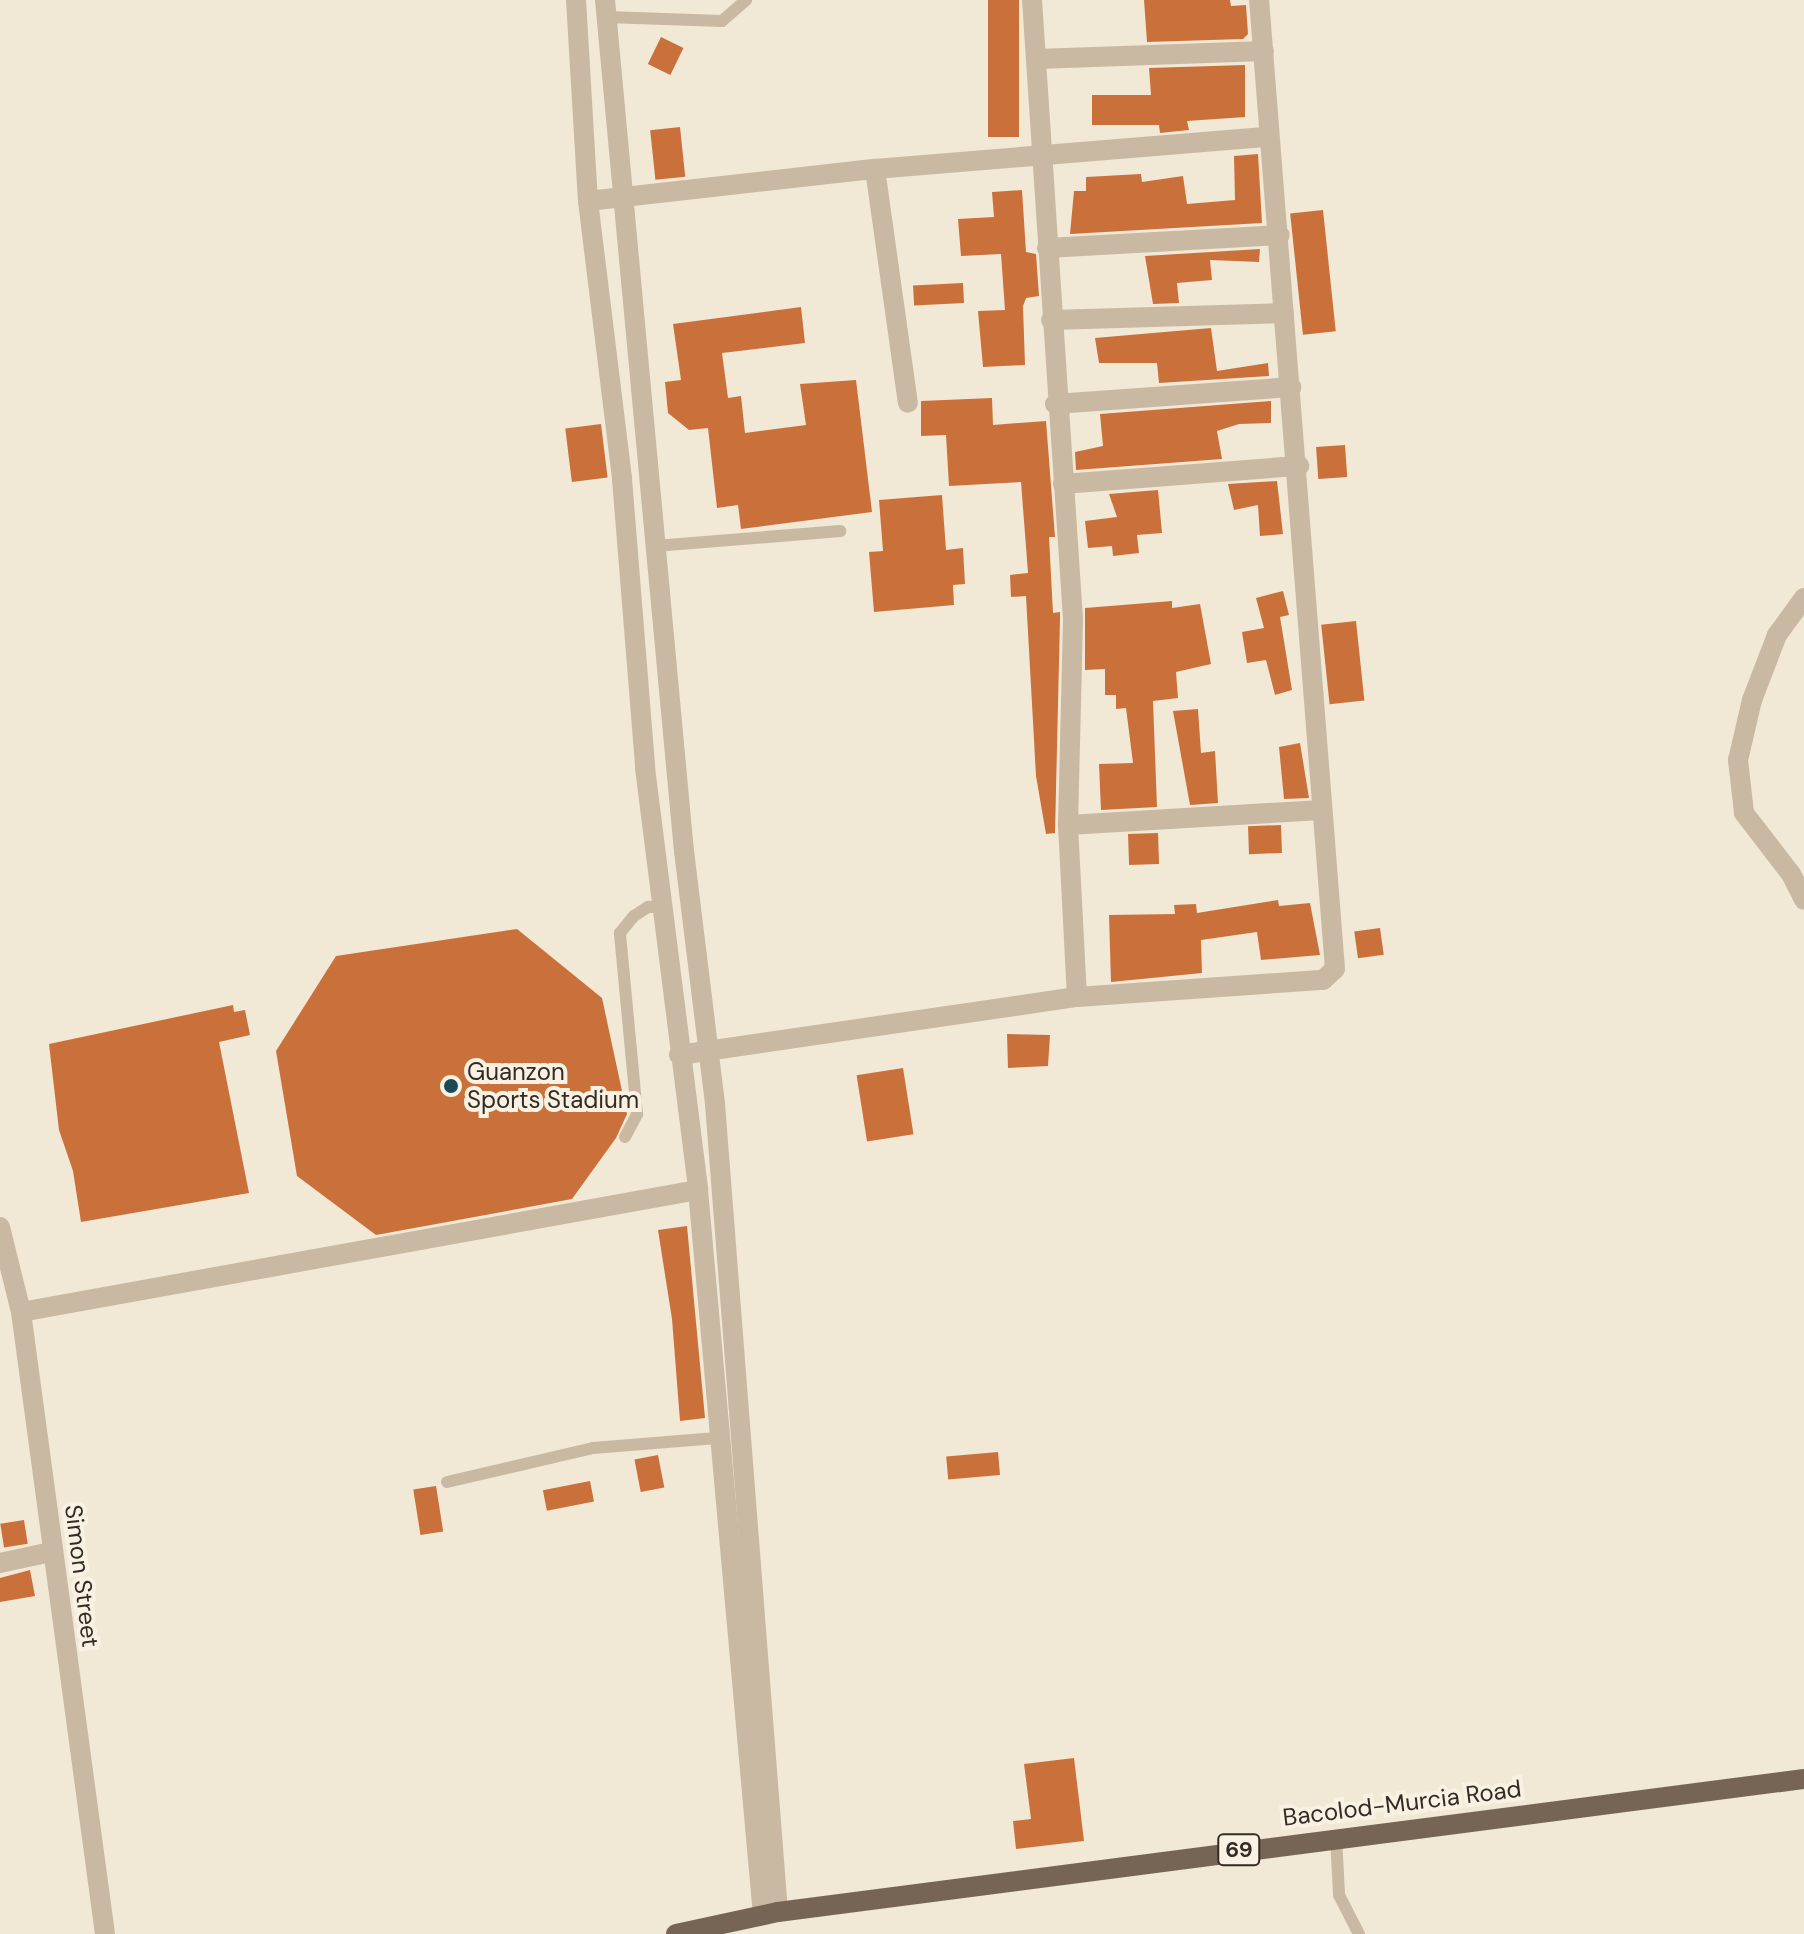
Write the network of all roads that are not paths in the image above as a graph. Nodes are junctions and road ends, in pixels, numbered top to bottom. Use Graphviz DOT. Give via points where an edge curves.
graph roads {
  1 [pos="576,0"];
  2 [pos="746,0"];
  3 [pos="1032,0"];
  4 [pos="1259,0"];
  5 [pos="605,8"];
  6 [pos="1264,51"];
  7 [pos="1037,59"];
  8 [pos="1268,137"];
  9 [pos="1041,154"];
  10 [pos="875,169"];
  11 [pos="623,198"];
  12 [pos="588,201"];
  13 [pos="1280,235"];
  14 [pos="1047,248"];
  15 [pos="1284,313"];
  16 [pos="1051,320"];
  17 [pos="1291,387"];
  18 [pos="908,403"];
  19 [pos="1055,404"];
  20 [pos="1299,466"];
  21 [pos="1063,484"];
  22 [pos="840,531"];
  23 [pos="655,546"];
  24 [pos="1804,598"];
  25 [pos="1318,810"];
  26 [pos="1068,825"];
  27 [pos="1804,900"];
  28 [pos="662,907"];
  29 [pos="1077,997"];
  30 [pos="710,1047"];
  31 [pos="679,1055"];
  32 [pos="625,1137"];
  33 [pos="698,1190"];
  34 [pos="0,1227"];
  35 [pos="4,1272"];
  36 [pos="21,1312"];
  37 [pos="717,1438"];
  38 [pos="742,1465"];
  39 [pos="722,1473"];
  40 [pos="447,1482"];
  41 [pos="51,1552"];
  42 [pos="0,1563"];
  43 [pos="1804,1779"];
  44 [pos="1336,1837"];
  45 [pos="770,1913"];
  46 [pos="105,1934"];
  47 [pos="676,1934"];
  48 [pos="1359,1934"];
  1 -- 12 [label="street"];
  2 -- 5 [label="lane" via="722,21"];
  3 -- 7 [label="street"];
  4 -- 6 [label="street"];
  5 -- 11 [label="street"];
  6 -- 7 [label="street"];
  6 -- 8 [label="street"];
  7 -- 9 [label="street"];
  8 -- 9 [label="street"];
  8 -- 13 [label="street"];
  9 -- 10 [label="street"];
  9 -- 14 [label="street"];
  10 -- 11 [label="street"];
  10 -- 18 [label="street"];
  11 -- 12 [label="street"];
  11 -- 23 [label="street"];
  12 -- 28 [label="street" via="622,479"];
  13 -- 14 [label="street"];
  13 -- 15 [label="street"];
  14 -- 16 [label="street"];
  15 -- 16 [label="street"];
  15 -- 17 [label="street"];
  16 -- 19 [label="street"];
  17 -- 19 [label="street"];
  17 -- 20 [label="street"];
  19 -- 21 [label="street"];
  20 -- 21 [label="street"];
  20 -- 25 [label="street"];
  21 -- 26 [label="street" via="1073,619"];
  22 -- 23 [label="lane"];
  23 -- 30 [label="street" via="684,851"];
  24 -- 27 [label="street" via="1777,635 1752,700 1738,760 1744,813 1791,874"];
  25 -- 26 [label="street"];
  25 -- 29 [label="street" via="1335,956 1335,969 1323,980"];
  26 -- 29 [label="street"];
  28 -- 31 [label="street"];
  28 -- 32 [label="lane" via="634,916 620,933 637,1114"];
  29 -- 30 [label="street"];
  30 -- 31 [label="street"];
  30 -- 38 [label="street"];
  31 -- 33 [label="street"];
  33 -- 36 [label="street"];
  33 -- 37 [label="street"];
  34 -- 35 [label="street, Simon Street"];
  35 -- 36 [label="street, Simon Street"];
  36 -- 41 [label="street, Simon Street"];
  37 -- 39 [label="street"];
  37 -- 40 [label="lane" via="593,1448"];
  38 -- 39 [label="street"];
  38 -- 45 [label="street"];
  39 -- 45 [label="street"];
  41 -- 42 [label="street"];
  41 -- 46 [label="street, Simon Street"];
  43 -- 44 [label="main road, Bacolod-Murcia Road / 69"];
  44 -- 45 [label="main road, Bacolod-Murcia Road / 69"];
  44 -- 48 [label="lane" via="1339,1895"];
  45 -- 47 [label="main road, Bacolod-Murcia Road / 69"];
}
